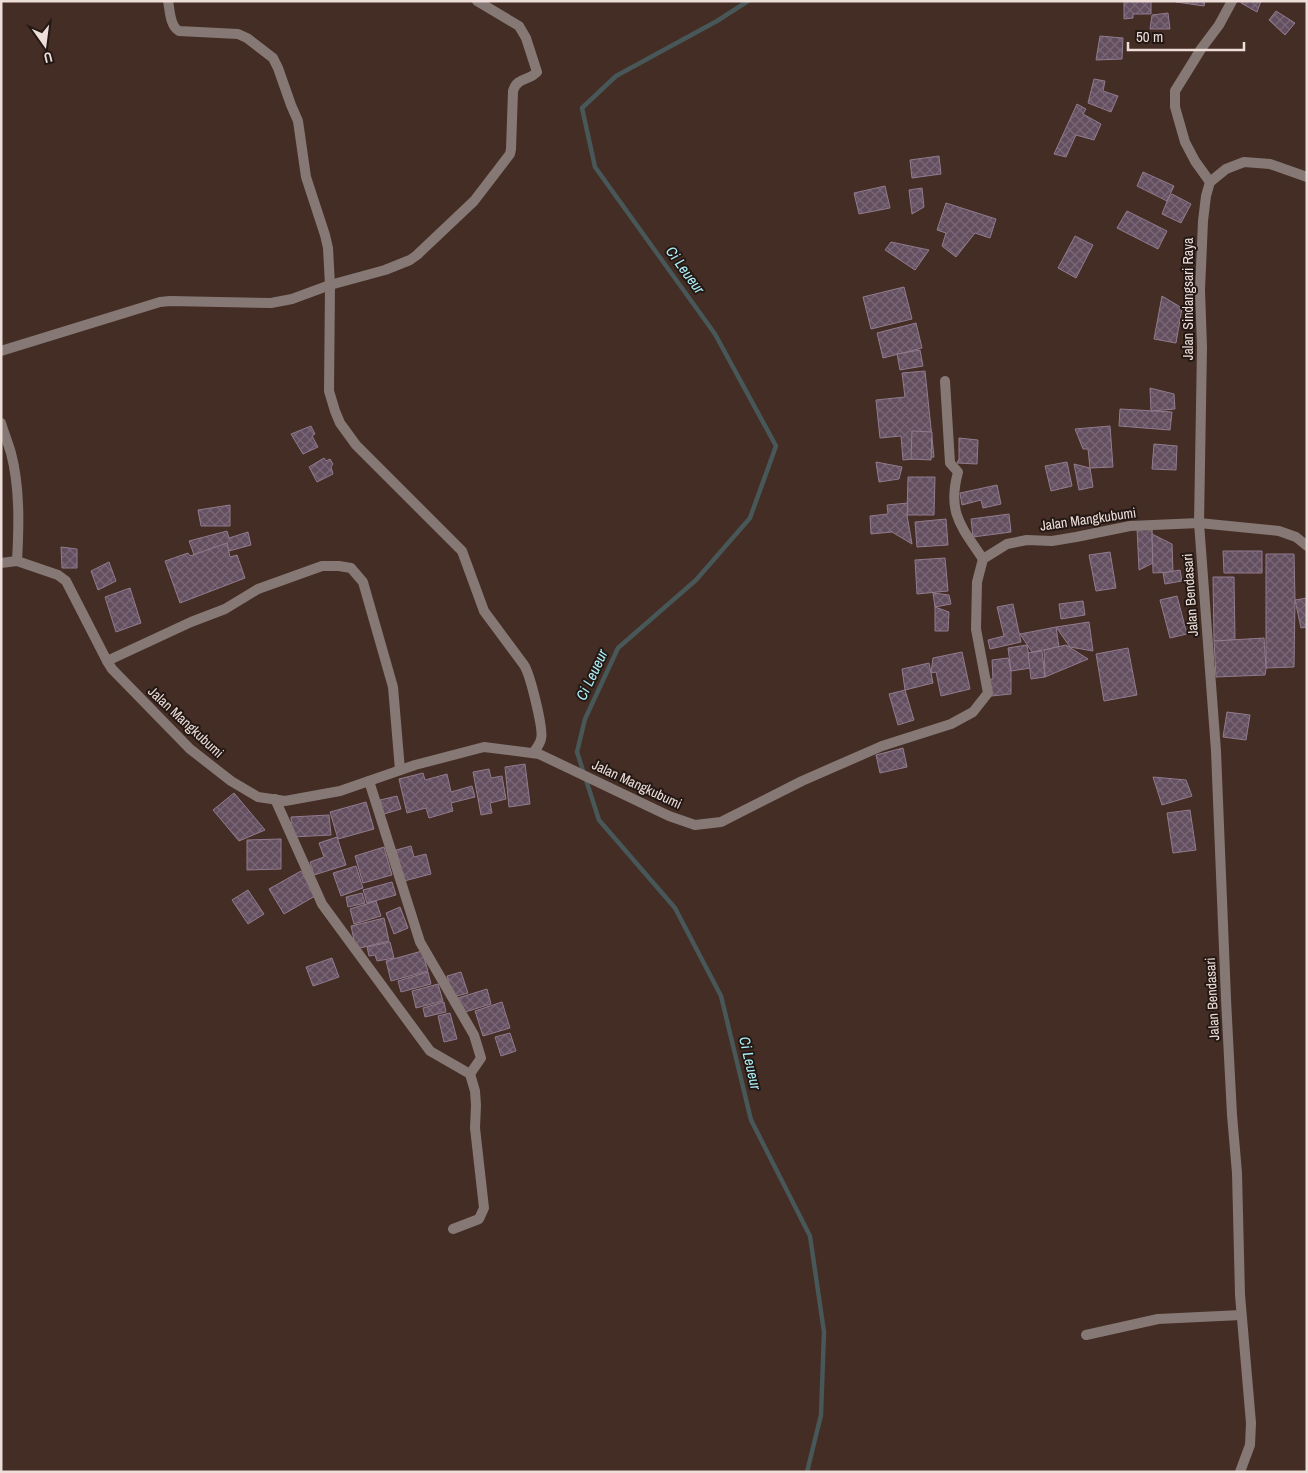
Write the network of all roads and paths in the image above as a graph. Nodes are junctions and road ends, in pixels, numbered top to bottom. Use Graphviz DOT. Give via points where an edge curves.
graph roads {
  1 [pos="168,1"];
  2 [pos="477,1"];
  3 [pos="1232,1"];
  4 [pos="1307,177"];
  5 [pos="1210,182"];
  6 [pos="330,285"];
  7 [pos="1,351"];
  8 [pos="945,381"];
  9 [pos="1,423"];
  10 [pos="1199,523"];
  11 [pos="1307,546"];
  12 [pos="983,559"];
  13 [pos="17,561"];
  14 [pos="1,563"];
  15 [pos="107,661"];
  16 [pos="536,754"];
  17 [pos="400,770"];
  18 [pos="369,781"];
  19 [pos="275,800"];
  20 [pos="470,1074"];
  21 [pos="453,1229"];
  22 [pos="1241,1315"];
  23 [pos="1086,1335"];
  24 [pos="1240,1472"];
  1 -- 6 [label="street" via="176,30 238,34 268,53 276,63 299,124 306,177 327,241"];
  2 -- 6 [label="street" via="519,26 536,67 535,74 515,84 510,154 474,201 410,260"];
  3 -- 5 [label="street" via="1175,92 1174,108 1185,142"];
  4 -- 5 [label="street" via="1270,164 1244,162 1226,168"];
  5 -- 10 [label="street, Jalan Sindangsari Raya" via="1203,221 1200,290"];
  6 -- 7 [label="street" via="271,303 160,302"];
  6 -- 16 [label="street" via="328,383 335,410 356,445 462,551 484,611 528,673 542,738"];
  8 -- 12 [label="street" via="950,463 958,472 954,508 959,524"];
  9 -- 13 [label="street" via="11,454 16,486"];
  10 -- 11 [label="street, Jalan Mangkubumi" via="1280,531 1296,537"];
  10 -- 12 [label="street, Jalan Mangkubumi" via="1130,526 1052,541 1027,540 1007,544"];
  10 -- 22 [label="street, Jalan Bendasari" via="1216,751"];
  12 -- 16 [label="street, Jalan Mangkubumi" via="977,582 976,629 988,693 973,712 951,724 882,746 721,822 695,825"];
  13 -- 14 [label="street, Jalan Mangkubumi"];
  13 -- 15 [label="street, Jalan Mangkubumi" via="58,575 66,581"];
  15 -- 17 [label="street" via="225,609 258,589 322,566 351,568 363,582 393,687"];
  15 -- 19 [label="street, Jalan Mangkubumi" via="190,749 258,797"];
  16 -- 17 [label="street, Jalan Mangkubumi" via="484,747"];
  17 -- 18 [label="street, Jalan Mangkubumi"];
  18 -- 19 [label="street, Jalan Mangkubumi" via="340,791"];
  18 -- 20 [label="street" via="420,942 474,1034 481,1058"];
  19 -- 20 [label="street" via="322,904 430,1051"];
  20 -- 21 [label="street" via="475,1091 475,1128 484,1208 475,1221"];
  22 -- 23 [label="street" via="1158,1319"];
  22 -- 24 [label="street, Jalan Bendasari" via="1251,1423 1250,1445"];
}
